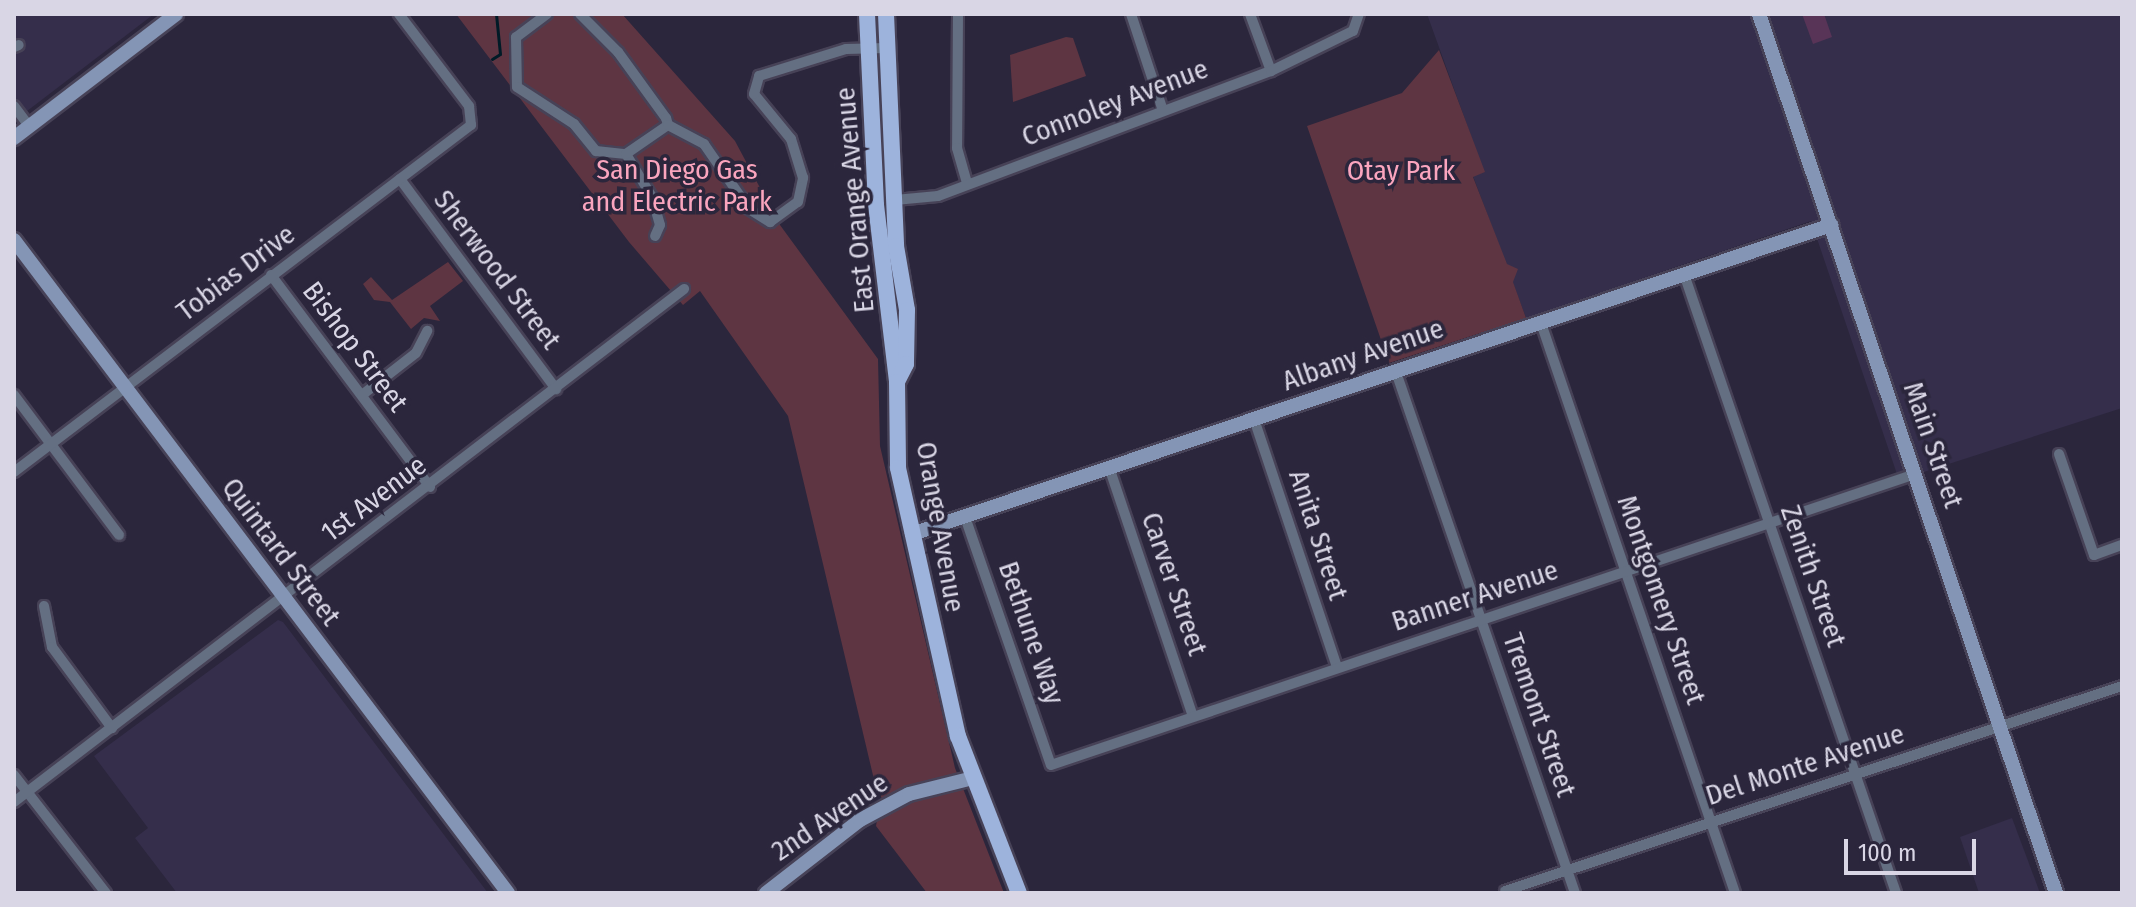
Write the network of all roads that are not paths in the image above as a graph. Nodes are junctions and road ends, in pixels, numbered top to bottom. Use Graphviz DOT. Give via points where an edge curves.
graph roads {
  1 [pos="176,14"];
  2 [pos="399,14"];
  3 [pos="547,14"];
  4 [pos="580,14"];
  5 [pos="867,14"];
  6 [pos="886,14"];
  7 [pos="958,14"];
  8 [pos="1131,14"];
  9 [pos="1250,14"];
  10 [pos="1359,14"];
  11 [pos="1759,14"];
  12 [pos="868,48"];
  13 [pos="887,48"];
  14 [pos="1271,71"];
  15 [pos="14,106"];
  16 [pos="1163,111"];
  17 [pos="668,125"];
  18 [pos="29,126"];
  19 [pos="14,138"];
  20 [pos="626,154"];
  21 [pos="400,179"];
  22 [pos="967,184"];
  23 [pos="895,200"];
  24 [pos="876,201"];
  25 [pos="1831,225"];
  26 [pos="655,236"];
  27 [pos="16,249"];
  28 [pos="1684,274"];
  29 [pos="271,275"];
  30 [pos="684,289"];
  31 [pos="1541,323"];
  32 [pos="427,331"];
  33 [pos="1396,372"];
  34 [pos="897,382"];
  35 [pos="126,387"];
  36 [pos="556,389"];
  37 [pos="14,395"];
  38 [pos="362,395"];
  39 [pos="1254,419"];
  40 [pos="51,444"];
  41 [pos="2059,454"];
  42 [pos="1109,467"];
  43 [pos="14,472"];
  44 [pos="1915,474"];
  45 [pos="430,487"];
  46 [pos="965,517"];
  47 [pos="1770,524"];
  48 [pos="912,534"];
  49 [pos="119,535"];
  50 [pos="2122,545"];
  51 [pos="1626,573"];
  52 [pos="283,598"];
  53 [pos="44,606"];
  54 [pos="1480,620"];
  55 [pos="1337,667"];
  56 [pos="2122,686"];
  57 [pos="1193,716"];
  58 [pos="2001,727"];
  59 [pos="112,728"];
  60 [pos="1051,765"];
  61 [pos="1855,773"];
  62 [pos="14,775"];
  63 [pos="973,778"];
  64 [pos="28,792"];
  65 [pos="14,802"];
  66 [pos="1712,822"];
  67 [pos="1567,870"];
  68 [pos="1505,891"];
  69 [pos="106,893"];
  70 [pos="508,893"];
  71 [pos="766,893"];
  72 [pos="1019,893"];
  73 [pos="1575,893"];
  74 [pos="1735,893"];
  75 [pos="1896,893"];
  76 [pos="2056,893"];
  1 -- 18 [label="street"];
  2 -- 21 [label="street, Tobias Drive" via="469,106 471,125"];
  3 -- 20 [label="street" via="516,37 517,87 574,124 596,151"];
  4 -- 17 [label="street" via="648,89"];
  5 -- 12 [label="main road, East Orange Avenue"];
  6 -- 13 [label="main road, Orange Avenue"];
  7 -- 22 [label="street" via="957,148"];
  8 -- 16 [label="street"];
  9 -- 14 [label="street"];
  10 -- 14 [label="street, Connoley Avenue" via="1358,25 1347,35"];
  11 -- 25 [label="street, Main Street"];
  12 -- 13 [label="street"];
  12 -- 17 [label="street" via="759,76 752,86 791,139 803,178 798,202 770,222 757,215 704,144"];
  12 -- 24 [label="main road, East Orange Avenue"];
  13 -- 23 [label="main road, Orange Avenue"];
  14 -- 16 [label="street, Connoley Avenue"];
  15 -- 18 [label="street"];
  16 -- 22 [label="street, Connoley Avenue"];
  17 -- 20 [label="street"];
  18 -- 19 [label="street"];
  20 -- 26 [label="street" via="652,197 660,225"];
  21 -- 29 [label="street, Tobias Drive"];
  21 -- 36 [label="street, Sherwood Street"];
  22 -- 23 [label="street, Connoley Avenue"];
  23 -- 24 [label="main road"];
  23 -- 34 [label="main road, Orange Avenue" via="907,310 906,364"];
  24 -- 34 [label="main road, East Orange Avenue"];
  25 -- 28 [label="street, Albany Avenue"];
  25 -- 44 [label="street, Main Street"];
  27 -- 35 [label="street, Quintard Street"];
  28 -- 31 [label="street, Albany Avenue"];
  28 -- 47 [label="street, Zenith Street"];
  29 -- 35 [label="street, Tobias Drive"];
  29 -- 38 [label="street, Bishop Street"];
  30 -- 36 [label="street, 1st Avenue"];
  31 -- 33 [label="street, Albany Avenue"];
  31 -- 51 [label="street, Montgomery Street"];
  32 -- 38 [label="street" via="416,353"];
  33 -- 39 [label="street, Albany Avenue"];
  33 -- 54 [label="street, Tremont Street"];
  34 -- 48 [label="main road, Orange Avenue" via="898,468"];
  35 -- 40 [label="street, Tobias Drive"];
  35 -- 52 [label="street, Quintard Street"];
  36 -- 45 [label="street, 1st Avenue"];
  37 -- 40 [label="street"];
  38 -- 45 [label="street, Bishop Street"];
  39 -- 42 [label="street, Albany Avenue"];
  39 -- 55 [label="street, Anita Street"];
  40 -- 43 [label="street, Tobias Drive"];
  40 -- 49 [label="street"];
  41 -- 50 [label="street" via="2094,555"];
  42 -- 46 [label="street, Albany Avenue"];
  42 -- 57 [label="street, Carver Street"];
  44 -- 47 [label="street, Banner Avenue"];
  44 -- 58 [label="street, Main Street"];
  45 -- 52 [label="street, 1st Avenue"];
  46 -- 48 [label="street, Albany Avenue"];
  46 -- 60 [label="street, Bethune Way"];
  47 -- 51 [label="street, Banner Avenue"];
  47 -- 61 [label="street, Zenith Street"];
  48 -- 63 [label="main road, Orange Avenue" via="945,689"];
  51 -- 54 [label="street, Banner Avenue"];
  51 -- 66 [label="street, Montgomery Street"];
  52 -- 59 [label="street, 1st Avenue"];
  52 -- 70 [label="street, Quintard Street"];
  53 -- 59 [label="street" via="52,647"];
  54 -- 55 [label="street, Banner Avenue"];
  54 -- 67 [label="street, Tremont Street"];
  55 -- 57 [label="street, Banner Avenue"];
  56 -- 58 [label="street, Del Monte Avenue"];
  57 -- 60 [label="street, Banner Avenue"];
  58 -- 61 [label="street, Del Monte Avenue"];
  58 -- 76 [label="street, Main Street"];
  59 -- 64 [label="street, 1st Avenue"];
  61 -- 66 [label="street, Del Monte Avenue"];
  61 -- 75 [label="street, Zenith Street"];
  62 -- 64 [label="street"];
  63 -- 71 [label="street, 2nd Avenue" via="909,794 870,815"];
  63 -- 72 [label="main road, Orange Avenue"];
  64 -- 65 [label="street, 1st Avenue"];
  64 -- 69 [label="street"];
  66 -- 67 [label="street, Del Monte Avenue"];
  66 -- 74 [label="street, Montgomery Street"];
  67 -- 68 [label="street, Del Monte Avenue"];
  67 -- 73 [label="street, Tremont Street"];
}
